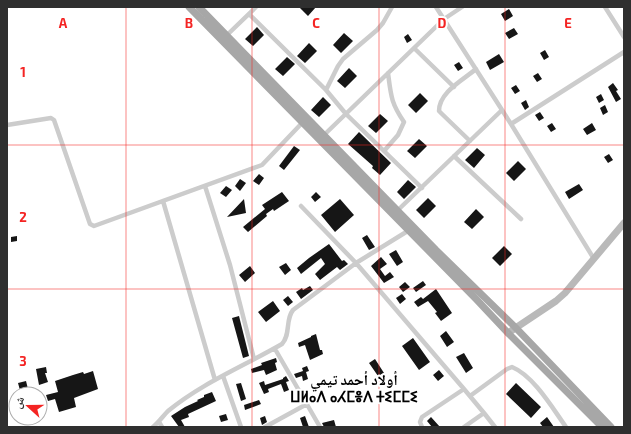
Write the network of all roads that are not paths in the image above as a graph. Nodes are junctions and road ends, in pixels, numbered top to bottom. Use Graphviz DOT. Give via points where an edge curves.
graph roads {
  1 [pos="189,7"];
  2 [pos="199,7"];
  3 [pos="256,7"];
  4 [pos="392,7"];
  5 [pos="436,7"];
  6 [pos="462,7"];
  7 [pos="605,7"];
  8 [pos="248,14"];
  9 [pos="444,19"];
  10 [pos="227,35"];
  11 [pos="624,37"];
  12 [pos="414,48"];
  13 [pos="624,52"];
  14 [pos="476,69"];
  15 [pos="388,73"];
  16 [pos="454,87"];
  17 [pos="326,90"];
  18 [pos="502,110"];
  19 [pos="346,114"];
  20 [pos="302,123"];
  21 [pos="7,124"];
  22 [pos="511,124"];
  23 [pos="324,135"];
  24 [pos="470,141"];
  25 [pos="384,151"];
  26 [pos="454,156"];
  27 [pos="205,186"];
  28 [pos="422,188"];
  29 [pos="163,201"];
  30 [pos="301,206"];
  31 [pos="398,210"];
  32 [pos="521,219"];
  33 [pos="624,223"];
  34 [pos="411,228"];
  35 [pos="594,259"];
  36 [pos="356,263"];
  37 [pos="516,327"];
  38 [pos="508,333"];
  39 [pos="274,349"];
  40 [pos="254,359"];
  41 [pos="223,376"];
  42 [pos="215,380"];
  43 [pos="464,389"];
  44 [pos="470,396"];
  45 [pos="307,404"];
  46 [pos="484,413"];
  47 [pos="159,422"];
  48 [pos="153,427"];
  49 [pos="162,427"];
  50 [pos="241,427"];
  51 [pos="265,427"];
  52 [pos="320,427"];
  53 [pos="422,427"];
  54 [pos="464,427"];
  55 [pos="495,427"];
  56 [pos="566,427"];
  57 [pos="602,427"];
  58 [pos="611,427"];
  1 -- 20 [label="main road"];
  2 -- 10 [label="main road"];
  3 -- 8 [label="street"];
  4 -- 17 [label="street" via="377,30 343,59"];
  5 -- 9 [label="street"];
  6 -- 9 [label="street"];
  7 -- 11 [label="street"];
  8 -- 10 [label="street"];
  8 -- 17 [label="street"];
  9 -- 12 [label="street"];
  9 -- 14 [label="street"];
  10 -- 23 [label="main road"];
  12 -- 15 [label="street"];
  12 -- 16 [label="street"];
  13 -- 22 [label="street"];
  14 -- 16 [label="street"];
  14 -- 18 [label="street"];
  15 -- 19 [label="street"];
  15 -- 25 [label="street" via="391,99 404,122 398,135"];
  16 -- 24 [label="street" via="442,98 439,111"];
  17 -- 19 [label="street"];
  18 -- 22 [label="street"];
  18 -- 24 [label="street"];
  19 -- 23 [label="street"];
  19 -- 25 [label="street"];
  20 -- 27 [label="street" via="262,165"];
  20 -- 34 [label="main road"];
  21 -- 29 [label="street" via="51,118 54,120 92,226"];
  22 -- 35 [label="street"];
  23 -- 31 [label="main road"];
  24 -- 26 [label="street"];
  25 -- 28 [label="street"];
  26 -- 28 [label="street"];
  26 -- 32 [label="street"];
  27 -- 29 [label="street"];
  27 -- 40 [label="street" via="230,265"];
  28 -- 31 [label="street"];
  29 -- 42 [label="street"];
  30 -- 36 [label="street"];
  31 -- 34 [label="main road"];
  33 -- 35 [label="street"];
  34 -- 36 [label="street"];
  34 -- 37 [label="main road"];
  34 -- 38 [label="main road"];
  35 -- 37 [label="street" via="565,293"];
  36 -- 39 [label="street" via="293,310 288,319 285,341"];
  36 -- 43 [label="street"];
  37 -- 38 [label="street"];
  37 -- 58 [label="main road"];
  38 -- 57 [label="main road"];
  39 -- 40 [label="street"];
  39 -- 45 [label="street"];
  40 -- 41 [label="street"];
  41 -- 42 [label="street"];
  41 -- 50 [label="street"];
  42 -- 47 [label="street" via="167,412"];
  43 -- 44 [label="street"];
  43 -- 53 [label="street" via="422,417"];
  44 -- 46 [label="street"];
  44 -- 56 [label="street" via="512,367 524,374 535,386"];
  45 -- 51 [label="street"];
  45 -- 52 [label="street"];
  46 -- 54 [label="street"];
  46 -- 55 [label="street"];
  47 -- 48 [label="street"];
  47 -- 49 [label="street"];
}
